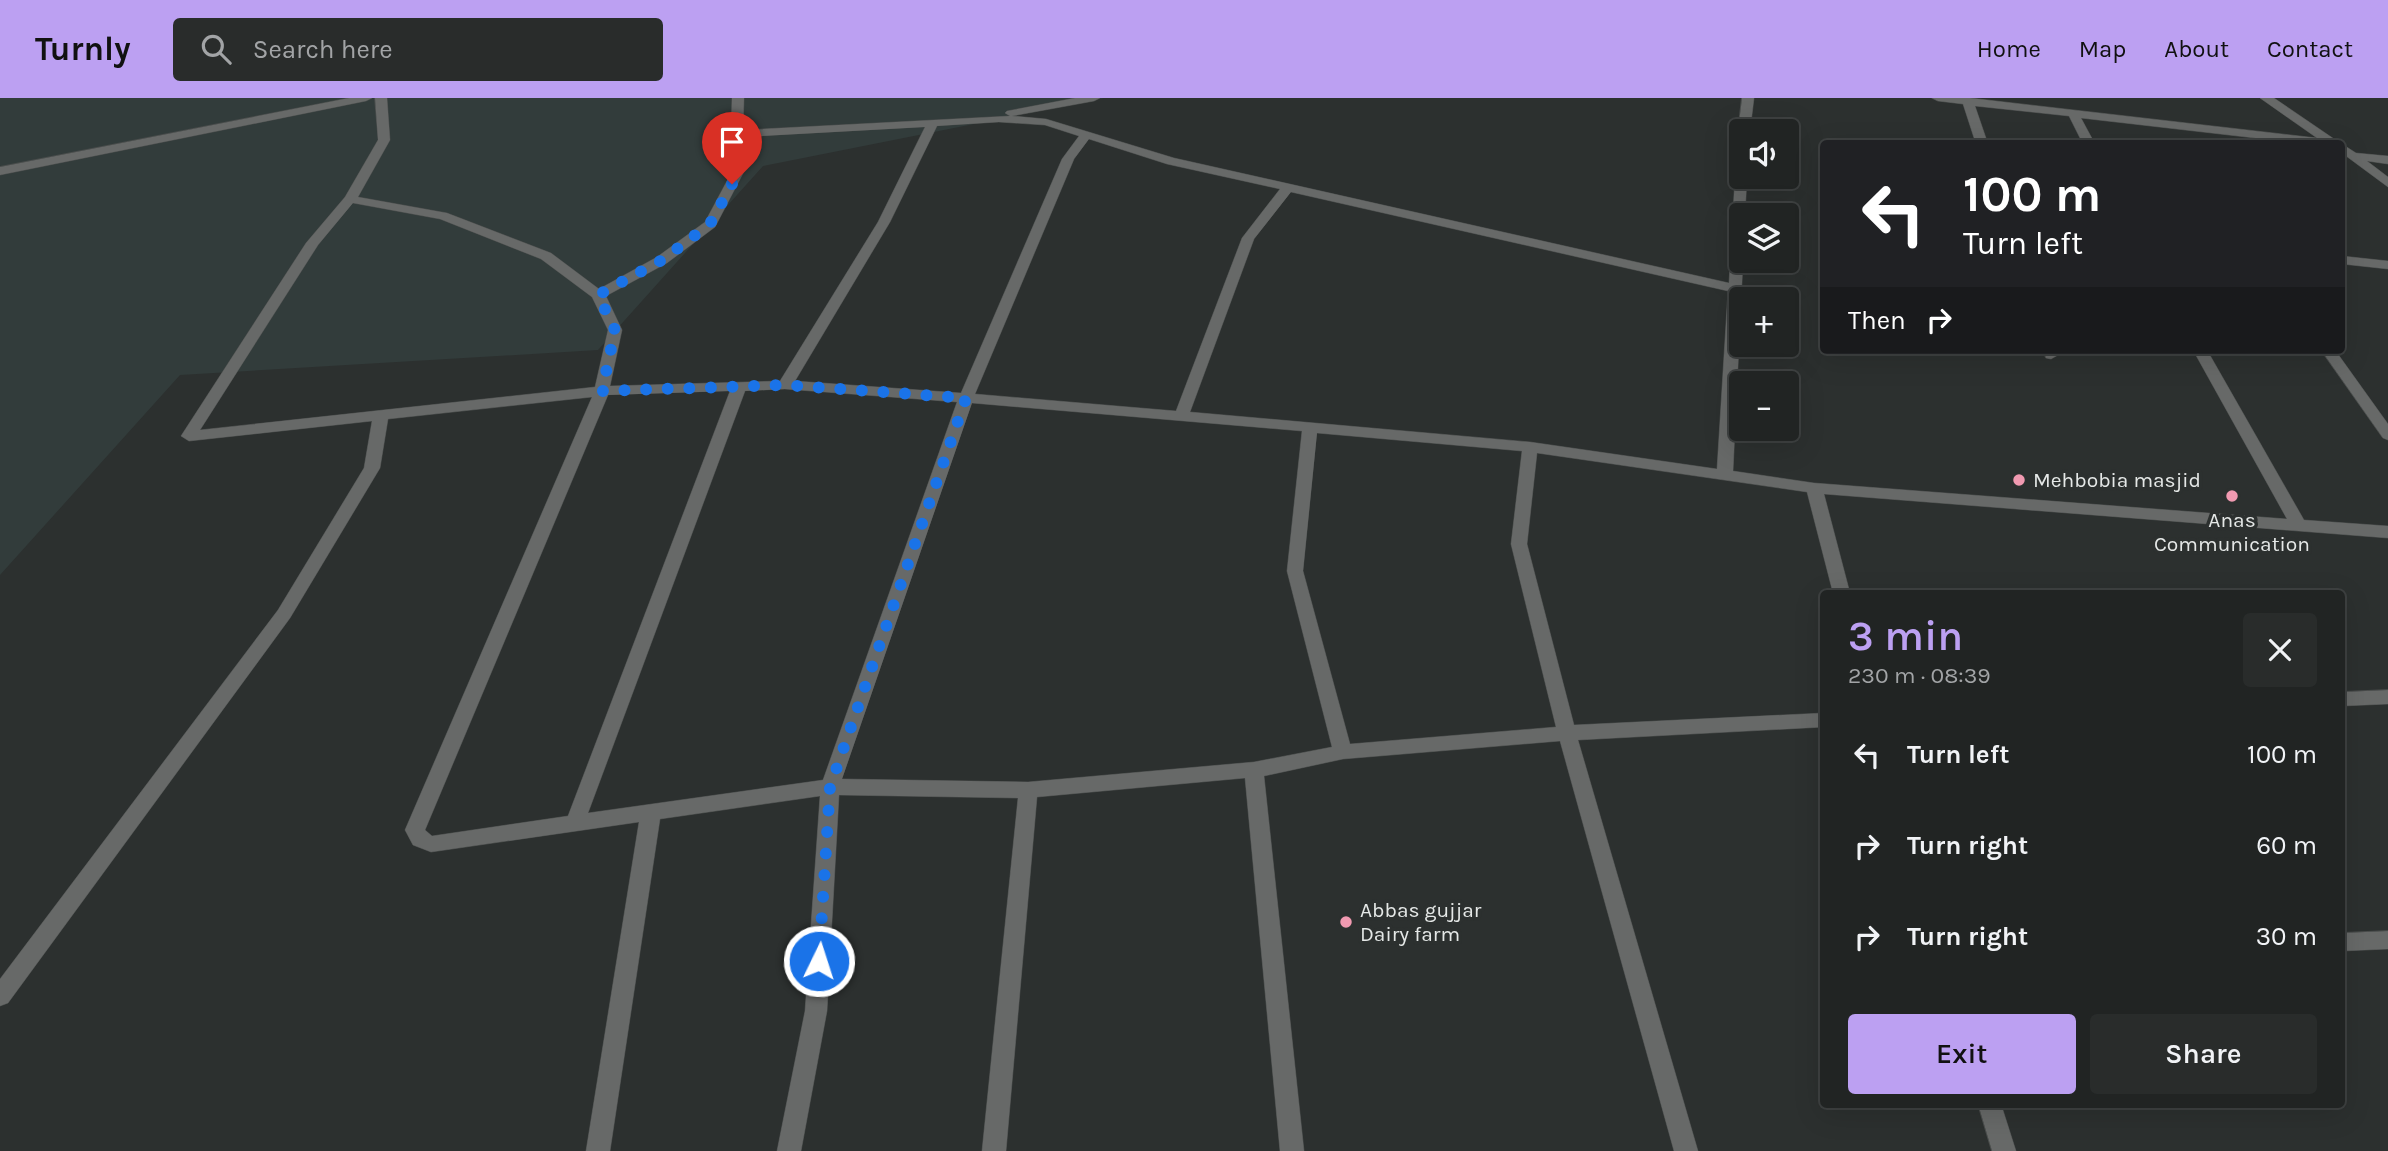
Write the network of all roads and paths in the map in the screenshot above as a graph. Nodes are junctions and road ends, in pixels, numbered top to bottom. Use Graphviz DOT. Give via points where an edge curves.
graph roads {
  1 [pos="366,98"];
  2 [pos="381,98"];
  3 [pos="737,98"];
  4 [pos="1094,98"];
  5 [pos="1748,98"];
  6 [pos="1938,98"];
  7 [pos="2266,98"];
  8 [pos="2272,98"];
  9 [pos="1968,102"];
  10 [pos="2073,114"];
  11 [pos="999,119"];
  12 [pos="1745,119"];
  13 [pos="933,123"];
  14 [pos="2190,127"];
  15 [pos="738,134"];
  16 [pos="1087,134"];
  17 [pos="1981,140"];
  18 [pos="2086,140"];
  19 [pos="2197,140"];
  20 [pos="2307,140"];
  21 [pos="2329,140"];
  22 [pos="2347,152"];
  23 [pos="2388,160"];
  24 [pos="0,170"];
  25 [pos="2388,184"];
  26 [pos="1288,187"];
  27 [pos="1740,189"];
  28 [pos="350,200"];
  29 [pos="2345,260"];
  30 [pos="2388,265"];
  31 [pos="1731,287"];
  32 [pos="1735,287"];
  33 [pos="598,295"];
  34 [pos="2202,354"];
  35 [pos="2331,354"];
  36 [pos="1731,357"];
  37 [pos="785,385"];
  38 [pos="740,386"];
  39 [pos="602,391"];
  40 [pos="966,398"];
  41 [pos="381,415"];
  42 [pos="1181,416"];
  43 [pos="1310,429"];
  44 [pos="2388,435"];
  45 [pos="1530,447"];
  46 [pos="1725,475"];
  47 [pos="1814,488"];
  48 [pos="2299,525"];
  49 [pos="2388,532"];
  50 [pos="1840,590"];
  51 [pos="2388,697"];
  52 [pos="2345,699"];
  53 [pos="1820,720"];
  54 [pos="1567,733"];
  55 [pos="1343,752"];
  56 [pos="1254,770"];
  57 [pos="830,787"];
  58 [pos="1028,790"];
  59 [pos="651,812"];
  60 [pos="575,823"];
  61 [pos="2388,940"];
  62 [pos="2345,942"];
  63 [pos="0,996"];
  64 [pos="1990,1108"];
  65 [pos="598,1151"];
  66 [pos="789,1151"];
  67 [pos="994,1151"];
  68 [pos="1292,1151"];
  69 [pos="1686,1151"];
  70 [pos="2004,1151"];
  1 -- 24 [label="street"];
  2 -- 28 [label="street" via="384,140"];
  3 -- 15 [label="street"];
  4 -- 11 [label="street"];
  5 -- 12 [label="street"];
  6 -- 9 [label="street"];
  7 -- 8 [label="street"];
  7 -- 21 [label="street"];
  9 -- 10 [label="street"];
  9 -- 17 [label="street"];
  10 -- 14 [label="street"];
  10 -- 18 [label="street"];
  11 -- 13 [label="street"];
  11 -- 16 [label="street" via="1046,122"];
  13 -- 15 [label="street"];
  13 -- 37 [label="street" via="884,222"];
  14 -- 19 [label="street"];
  14 -- 20 [label="street"];
  15 -- 33 [label="street" via="742,164 710,224 662,260"];
  16 -- 26 [label="street" via="1171,161"];
  16 -- 40 [label="street" via="1068,159"];
  22 -- 23 [label="street"];
  22 -- 25 [label="street"];
  26 -- 31 [label="street"];
  26 -- 42 [label="street" via="1248,238"];
  27 -- 32 [label="street"];
  28 -- 33 [label="street" via="443,216 546,256"];
  28 -- 41 [label="street" via="313,243 188,436"];
  29 -- 30 [label="street"];
  33 -- 39 [label="street" via="615,330"];
  34 -- 48 [label="street"];
  35 -- 44 [label="street"];
  36 -- 46 [label="street"];
  37 -- 38 [label="street"];
  37 -- 40 [label="street"];
  38 -- 39 [label="street"];
  38 -- 60 [label="street"];
  39 -- 41 [label="street"];
  39 -- 60 [label="street" via="415,830 431,844"];
  40 -- 42 [label="street"];
  40 -- 57 [label="street"];
  41 -- 63 [label="street" via="372,468 284,614"];
  42 -- 43 [label="street"];
  43 -- 45 [label="street"];
  43 -- 55 [label="street" via="1295,571"];
  45 -- 46 [label="street"];
  45 -- 54 [label="street" via="1519,544"];
  46 -- 47 [label="street"];
  47 -- 48 [label="street"];
  47 -- 50 [label="street"];
  48 -- 49 [label="street"];
  51 -- 52 [label="street"];
  53 -- 54 [label="street"];
  54 -- 55 [label="street"];
  54 -- 69 [label="street"];
  55 -- 56 [label="street"];
  56 -- 58 [label="street"];
  56 -- 68 [label="street"];
  57 -- 58 [label="street"];
  57 -- 59 [label="street"];
  57 -- 66 [label="street" via="816,1011"];
  58 -- 67 [label="street"];
  59 -- 60 [label="street"];
  59 -- 65 [label="street"];
  61 -- 62 [label="street"];
  64 -- 70 [label="street"];
}
